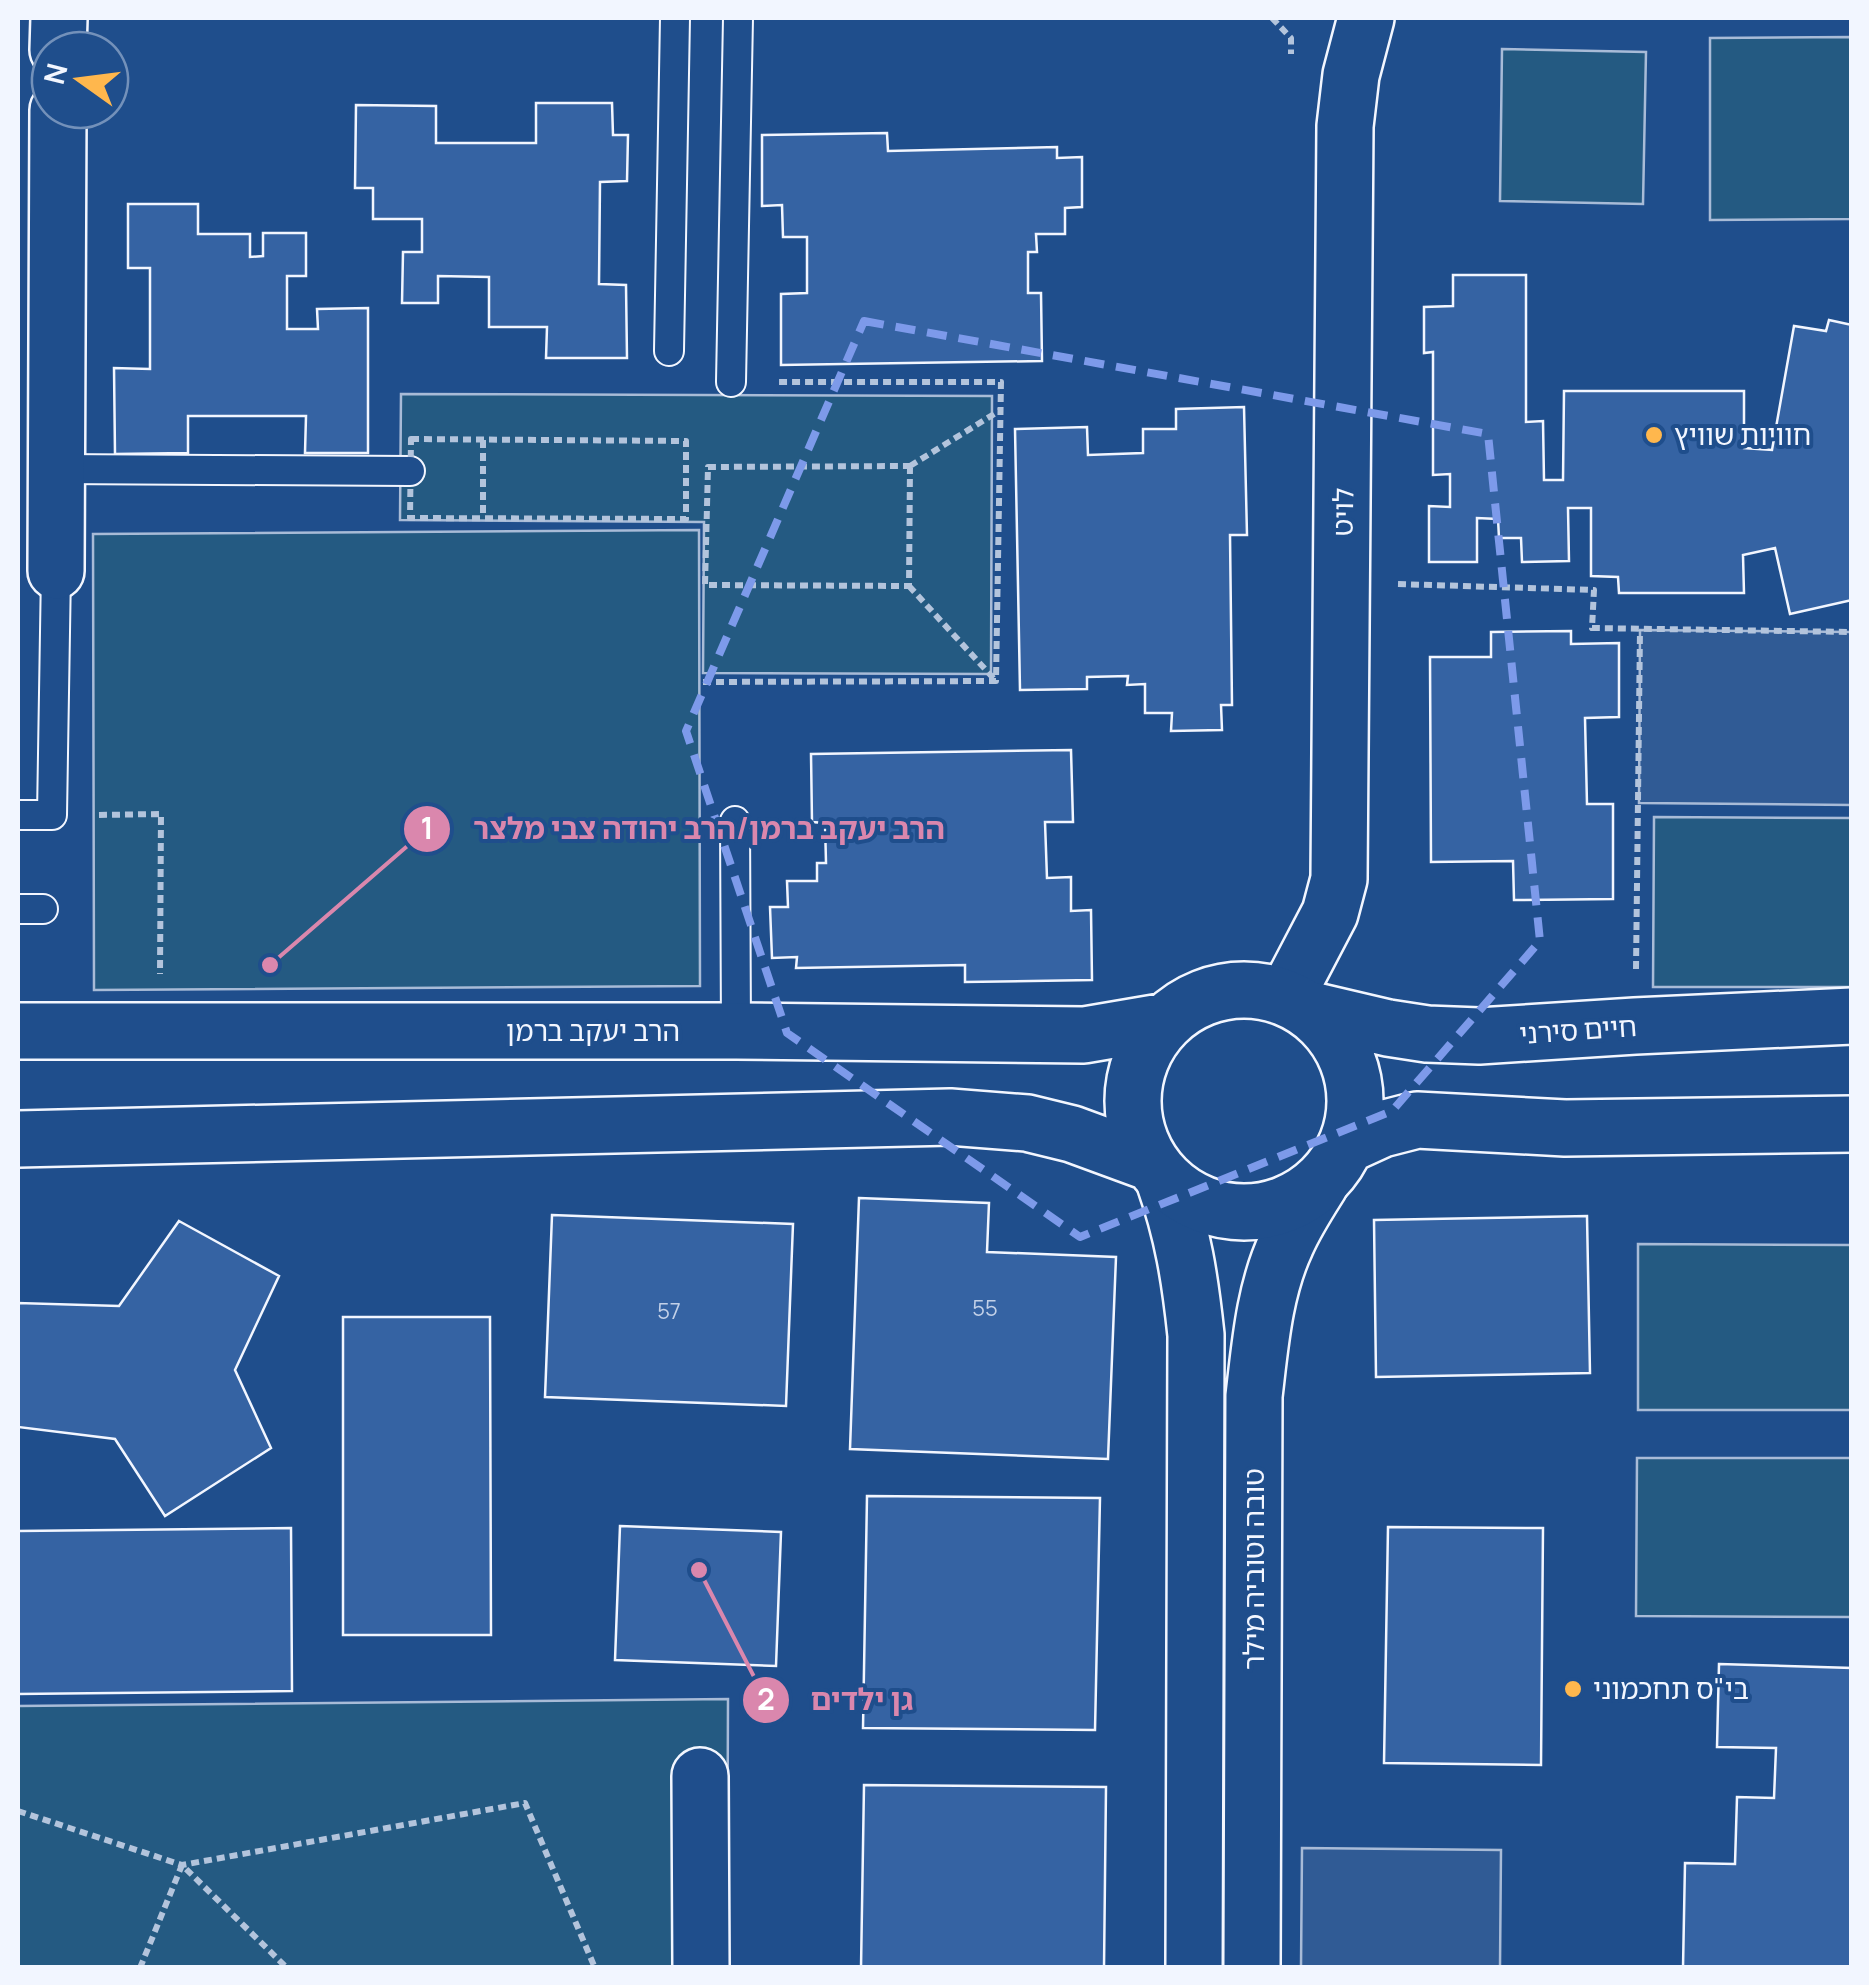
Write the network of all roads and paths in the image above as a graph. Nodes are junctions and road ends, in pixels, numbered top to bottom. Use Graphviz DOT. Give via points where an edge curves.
graph roads {
  1 [pos="675,18"];
  2 [pos="738,18"];
  3 [pos="1366,18"];
  4 [pos="58,130"];
  5 [pos="668,351"];
  6 [pos="731,382"];
  7 [pos="1000,410"];
  8 [pos="483,440"];
  9 [pos="910,466"];
  10 [pos="57,469"];
  11 [pos="410,471"];
  12 [pos="484,518"];
  13 [pos="56,571"];
  14 [pos="1342,583"];
  15 [pos="909,586"];
  16 [pos="1640,630"];
  17 [pos="1852,632"];
  18 [pos="996,681"];
  19 [pos="703,682"];
  20 [pos="18,815"];
  21 [pos="52,815"];
  22 [pos="735,821"];
  23 [pos="1297,1003"];
  24 [pos="1852,1016"];
  25 [pos="1166,1021"];
  26 [pos="1635,1026"];
  27 [pos="159,1030"];
  28 [pos="18,1031"];
  29 [pos="736,1031"];
  30 [pos="1852,1124"];
  31 [pos="18,1139"];
  32 [pos="1334,1164"];
  33 [pos="1157,1171"];
  34 [pos="700,1776"];
  35 [pos="18,1811"];
  36 [pos="182,1865"];
  37 [pos="140,1968"];
  38 [pos="286,1968"];
  39 [pos="594,1968"];
  40 [pos="701,1968"];
  41 [pos="1194,1968"];
  42 [pos="1252,1968"];
  1 -- 5 [label="lane"];
  2 -- 6 [label="lane"];
  3 -- 14 [label="street, לויט" via="1345,126"];
  4 -- 10 [label="street"];
  6 -- 7 [label="path" via="1001,382"];
  7 -- 9 [label="path"];
  7 -- 18 [label="path"];
  8 -- 11 [label="path" via="411,440"];
  8 -- 12 [label="path"];
  8 -- 12 [label="path" via="686,440 686,519"];
  9 -- 15 [label="path"];
  9 -- 15 [label="path" via="708,467 705,585"];
  10 -- 11 [label="lane"];
  10 -- 13 [label="street"];
  11 -- 12 [label="path" via="410,518"];
  13 -- 21 [label="lane"];
  14 -- 16 [label="path" via="1594,590 1592,628"];
  14 -- 23 [label="street, לויט" via="1339,878"];
  15 -- 18 [label="path"];
  16 -- 17 [label="path"];
  16 -- 26 [label="path"];
  18 -- 19 [label="path"];
  20 -- 21 [label="lane"];
  21 -- 27 [label="path" via="161,814"];
  22 -- 29 [label="lane"];
  23 -- 25 [label="street" via="1235,989 1198,1000"];
  23 -- 26 [label="street, חיים סירני" via="1427,1034"];
  23 -- 32 [label="street" via="1327,1026 1351,1070 1354,1121"];
  24 -- 26 [label="street, חיים סירני"];
  25 -- 29 [label="street, הרב יעקב ברמן" via="1084,1034"];
  25 -- 33 [label="street" via="1136,1074 1132,1104 1137,1134"];
  27 -- 28 [label="street, הרב יעקב ברמן"];
  27 -- 29 [label="street, הרב יעקב ברמן"];
  30 -- 32 [label="street" via="1565,1128 1416,1120 1382,1129"];
  31 -- 33 [label="street" via="950,1117 1072,1134"];
  32 -- 33 [label="street" via="1295,1201 1237,1213 1186,1197"];
  32 -- 42 [label="street, טובה וטוביה מילר" via="1284,1248 1261,1336 1254,1396"];
  33 -- 41 [label="street" via="1185,1248 1196,1335"];
  34 -- 40 [label="street"];
  35 -- 36 [label="path"];
  36 -- 37 [label="path"];
  36 -- 38 [label="path"];
  36 -- 39 [label="path" via="525,1803"];
}
